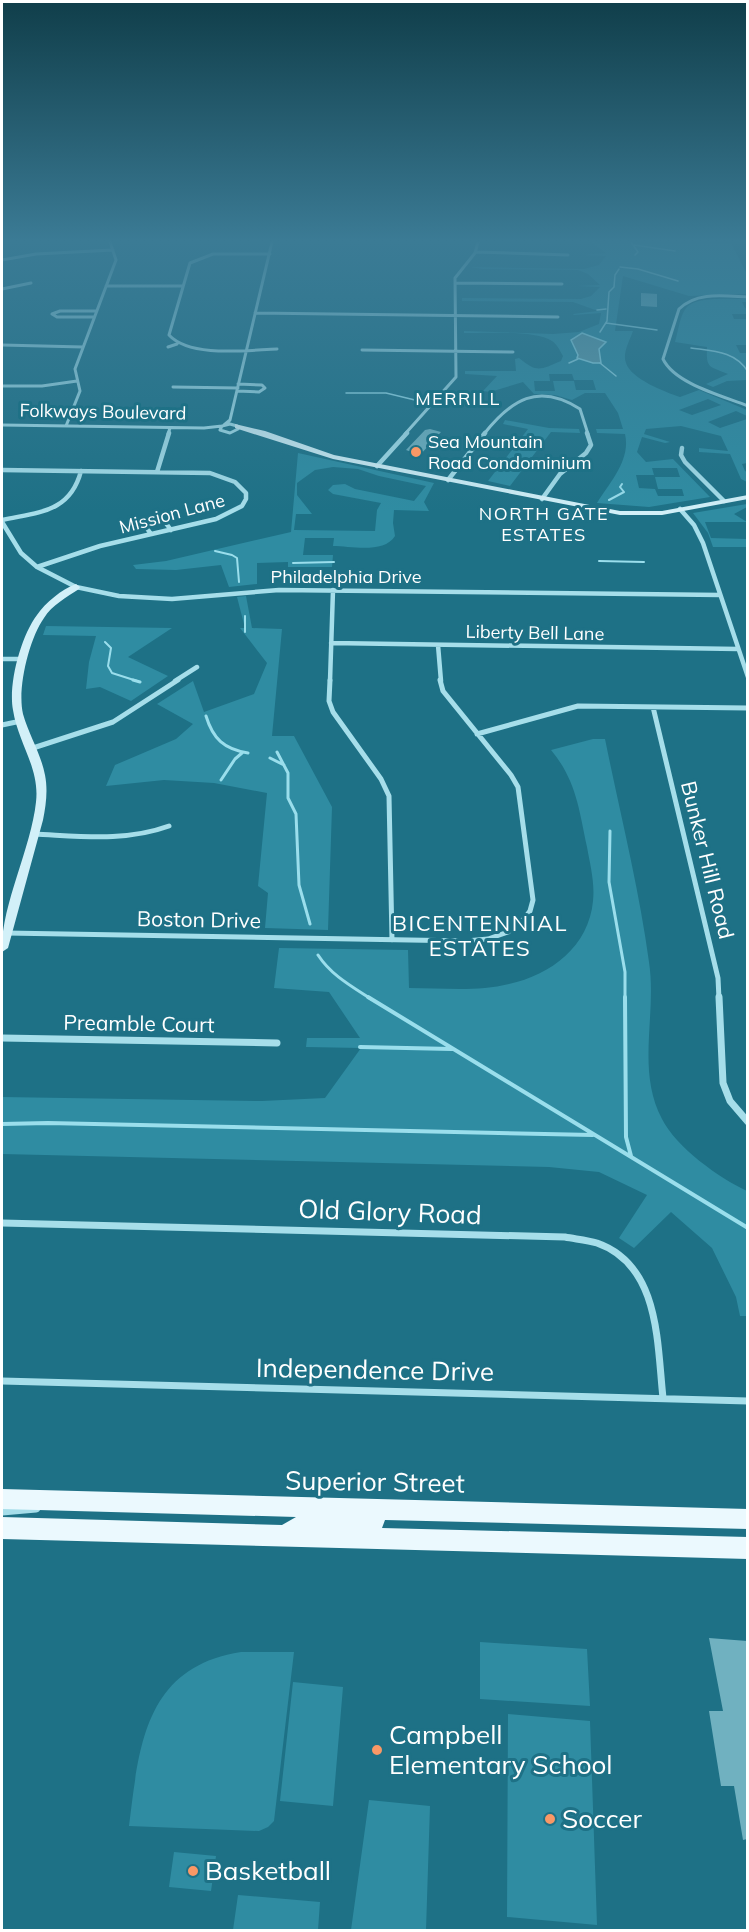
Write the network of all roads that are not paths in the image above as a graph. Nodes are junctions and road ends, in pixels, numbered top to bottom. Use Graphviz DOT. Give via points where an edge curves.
graph roads {
  1 [pos="88,332"];
  2 [pos="170,332"];
  3 [pos="251,332"];
  4 [pos="456,332"];
  5 [pos="671,332"];
  6 [pos="177,344"];
  7 [pos="2,345"];
  8 [pos="83,347"];
  9 [pos="168,347"];
  10 [pos="247,349"];
  11 [pos="277,349"];
  12 [pos="362,350"];
  13 [pos="457,351"];
  14 [pos="513,352"];
  15 [pos="77,381"];
  16 [pos="2,386"];
  17 [pos="173,387"];
  18 [pos="238,388"];
  19 [pos="747,405"];
  20 [pos="230,420"];
  21 [pos="2,425"];
  22 [pos="66,426"];
  23 [pos="170,428"];
  24 [pos="223,428"];
  25 [pos="235,428"];
  26 [pos="682,448"];
  27 [pos="377,466"];
  28 [pos="2,470"];
  29 [pos="81,471"];
  30 [pos="157,472"];
  31 [pos="448,480"];
  32 [pos="747,497"];
  33 [pos="542,499"];
  34 [pos="724,501"];
  35 [pos="680,509"];
  36 [pos="2,521"];
  37 [pos="171,530"];
  38 [pos="151,534"];
  39 [pos="37,567"];
  40 [pos="76,587"];
  41 [pos="333,590"];
  42 [pos="720,595"];
  43 [pos="331,643"];
  44 [pos="438,645"];
  45 [pos="738,649"];
  46 [pos="2,659"];
  47 [pos="24,659"];
  48 [pos="197,667"];
  49 [pos="747,677"];
  50 [pos="652,707"];
  51 [pos="747,708"];
  52 [pos="21,721"];
  53 [pos="2,726"];
  54 [pos="477,734"];
  55 [pos="33,748"];
  56 [pos="169,826"];
  57 [pos="34,834"];
  58 [pos="6,933"];
  59 [pos="392,940"];
  60 [pos="2,948"];
  61 [pos="2,1038"];
  62 [pos="277,1043"];
  63 [pos="747,1122"];
  64 [pos="2,1222"];
  65 [pos="2,1382"];
  66 [pos="663,1398"];
  67 [pos="747,1401"];
  68 [pos="2,1499"];
  69 [pos="50,1501"];
  70 [pos="371,1509"];
  71 [pos="2,1511"];
  72 [pos="747,1519"];
  73 [pos="2,1528"];
  74 [pos="747,1535"];
  75 [pos="282,1536"];
  76 [pos="724,1548"];
  77 [pos="747,1548"];
  1 -- 8 [label="street"];
  2 -- 6 [label="street"];
  3 -- 10 [label="street"];
  4 -- 13 [label="street"];
  5 -- 19 [label="street" via="663,356 665,365 676,375"];
  6 -- 9 [label="street"];
  6 -- 10 [label="street"];
  7 -- 8 [label="street"];
  8 -- 15 [label="street" via="74,372"];
  10 -- 11 [label="street"];
  10 -- 18 [label="street"];
  12 -- 13 [label="street"];
  13 -- 14 [label="street"];
  13 -- 27 [label="street" via="453,382"];
  15 -- 16 [label="street"];
  15 -- 22 [label="street" via="79,394"];
  17 -- 18 [label="street"];
  18 -- 18 [label="street" via="259,392 266,388 260,384"];
  18 -- 20 [label="street"];
  20 -- 24 [label="street"];
  20 -- 25 [label="street"];
  21 -- 22 [label="street, Folkways Boulevard"];
  22 -- 23 [label="street, Folkways Boulevard"];
  23 -- 24 [label="street, Folkways Boulevard"];
  23 -- 30 [label="street"];
  24 -- 25 [label="street"];
  24 -- 25 [label="street"];
  25 -- 27 [label="street" via="267,433 314,452"];
  26 -- 34 [label="street" via="685,462"];
  27 -- 31 [label="street"];
  28 -- 29 [label="street"];
  29 -- 30 [label="street"];
  29 -- 36 [label="street" via="74,490 64,501"];
  30 -- 37 [label="street, Mission Lane" via="222,475 238,482 246,495 242,505 225,516"];
  31 -- 33 [label="street"];
  31 -- 33 [label="street" via="508,407 525,399 551,398 580,409 592,443 586,453 560,474"];
  32 -- 34 [label="street"];
  33 -- 35 [label="street" via="628,514"];
  34 -- 35 [label="street"];
  35 -- 42 [label="street" via="700,536"];
  36 -- 39 [label="street, Philadelphia Drive" via="21,553"];
  37 -- 38 [label="street, Mission Lane"];
  37 -- 38 [label="street" via="161,518 151,517 143,523"];
  38 -- 39 [label="street, Mission Lane"];
  39 -- 40 [label="street, Philadelphia Drive"];
  40 -- 41 [label="street, Philadelphia Drive" via="162,599 265,590"];
  40 -- 47 [label="street" via="40,615"];
  41 -- 42 [label="street, Philadelphia Drive"];
  41 -- 43 [label="street"];
  42 -- 45 [label="street"];
  43 -- 44 [label="street, Liberty Bell Lane"];
  43 -- 59 [label="street" via="331,707 381,779 390,799"];
  44 -- 45 [label="street, Liberty Bell Lane"];
  44 -- 54 [label="street, Boston Drive" via="442,687"];
  45 -- 49 [label="street"];
  46 -- 47 [label="street"];
  47 -- 52 [label="street" via="15,693"];
  48 -- 55 [label="street" via="113,722"];
  50 -- 51 [label="street"];
  50 -- 54 [label="street" via="572,707"];
  50 -- 63 [label="street, Bunker Hill Road" via="718,978 723,1083 733,1106"];
  52 -- 53 [label="street"];
  52 -- 55 [label="street"];
  54 -- 59 [label="street, Boston Drive" via="515,780 521,794 533,894 531,907 517,926 492,939"];
  55 -- 57 [label="street" via="42,790"];
  56 -- 57 [label="street" via="135,836"];
  57 -- 58 [label="street"];
  58 -- 59 [label="street, Boston Drive"];
  58 -- 60 [label="street"];
  61 -- 62 [label="street, Preamble Court"];
  64 -- 66 [label="street, Old Glory Road" via="565,1237 592,1241 617,1253 646,1286 652,1304"];
  65 -- 66 [label="street, Independence Drive"];
  66 -- 67 [label="street, Independence Drive"];
  68 -- 69 [label="main road, Superior Street"];
  69 -- 70 [label="main road, Superior Street"];
  69 -- 71 [label="street" via="29,1510"];
  70 -- 72 [label="main road, Superior Street"];
  70 -- 75 [label="main road" via="376,1514 374,1521 311,1521"];
  73 -- 75 [label="main road"];
  74 -- 76 [label="main road"];
  75 -- 76 [label="main road"];
  76 -- 77 [label="main road"];
}
